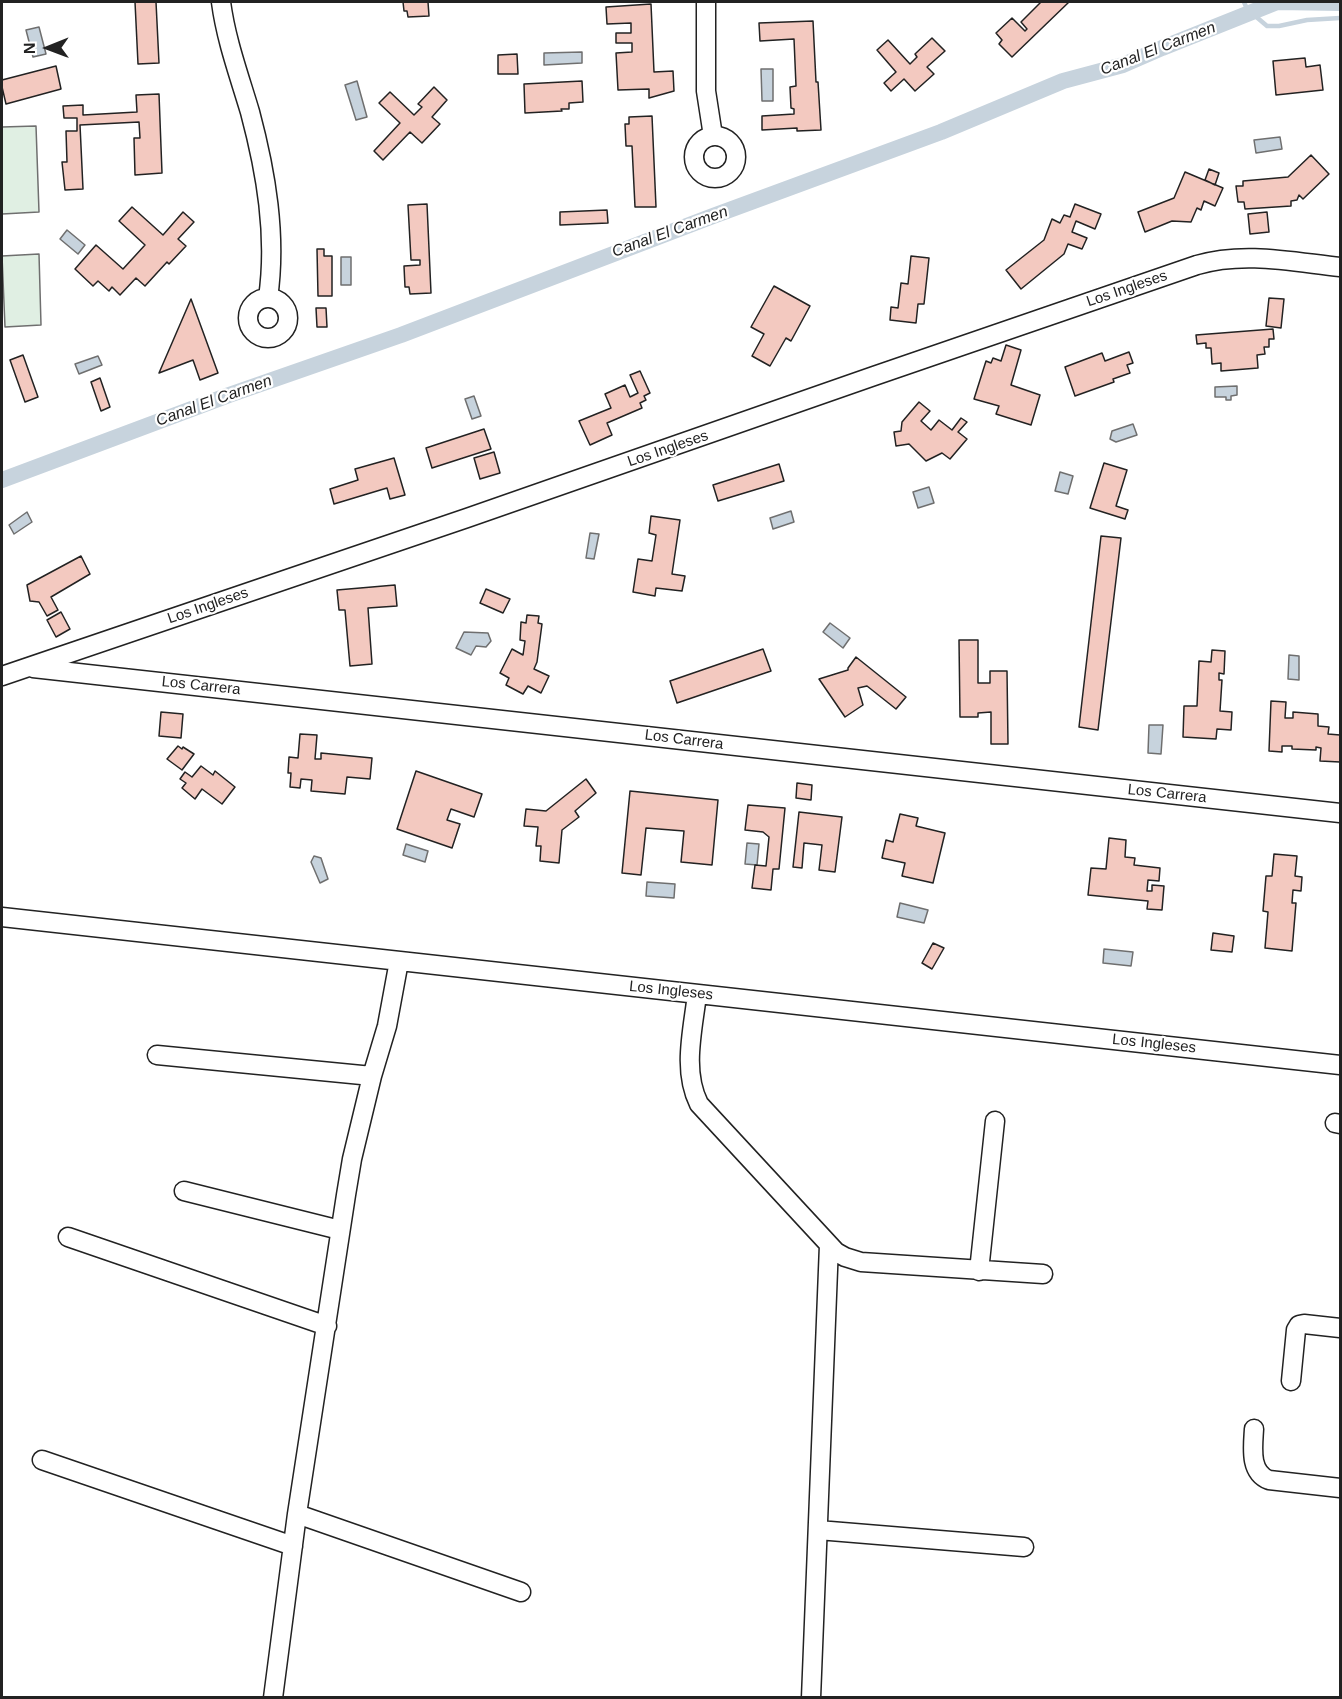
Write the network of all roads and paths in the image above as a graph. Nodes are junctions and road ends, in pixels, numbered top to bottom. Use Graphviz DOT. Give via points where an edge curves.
graph roads {
  1 [pos="221,2"];
  2 [pos="706,2"];
  3 [pos="713,136"];
  4 [pos="1341,267"];
  5 [pos="268,298"];
  6 [pos="27,668"];
  7 [pos="2,676"];
  8 [pos="1341,813"];
  9 [pos="2,917"];
  10 [pos="399,961"];
  11 [pos="697,994"];
  12 [pos="158,1055"];
  13 [pos="1341,1065"];
  14 [pos="372,1076"];
  15 [pos="995,1121"];
  16 [pos="184,1191"];
  17 [pos="340,1230"];
  18 [pos="68,1237"];
  19 [pos="829,1245"];
  20 [pos="979,1270"];
  21 [pos="1043,1274"];
  22 [pos="327,1326"];
  23 [pos="1341,1328"];
  24 [pos="1291,1380"];
  25 [pos="1254,1429"];
  26 [pos="42,1460"];
  27 [pos="1341,1488"];
  28 [pos="297,1514"];
  29 [pos="818,1530"];
  30 [pos="293,1546"];
  31 [pos="1024,1547"];
  32 [pos="521,1592"];
  33 [pos="273,1698"];
  34 [pos="811,1698"];
  1 -- 5 [label="street" via="229,45 258,142 267,192 271,248"];
  2 -- 3 [label="street" via="706,91"];
  4 -- 6 [label="street, Los Ingleses" via="1244,258 1197,265"];
  6 -- 7 [label="street, Los Ingleses"];
  6 -- 8 [label="street, Los Carrera"];
  9 -- 10 [label="street, Los Ingleses"];
  10 -- 11 [label="street, Los Ingleses"];
  10 -- 14 [label="street" via="387,1026"];
  11 -- 13 [label="street, Los Ingleses"];
  11 -- 19 [label="street" via="689,1067 691,1086 699,1104"];
  12 -- 14 [label="street"];
  14 -- 17 [label="street"];
  15 -- 20 [label="street"];
  16 -- 17 [label="street"];
  17 -- 22 [label="street"];
  18 -- 22 [label="street"];
  19 -- 20 [label="street" via="845,1257 861,1262"];
  19 -- 29 [label="street"];
  20 -- 21 [label="street"];
  22 -- 28 [label="street"];
  23 -- 24 [label="street" via="1299,1325"];
  25 -- 27 [label="street" via="1254,1459 1263,1477"];
  26 -- 30 [label="street"];
  28 -- 30 [label="street"];
  28 -- 32 [label="street"];
  29 -- 31 [label="street"];
  29 -- 34 [label="street"];
  30 -- 33 [label="street"];
}
